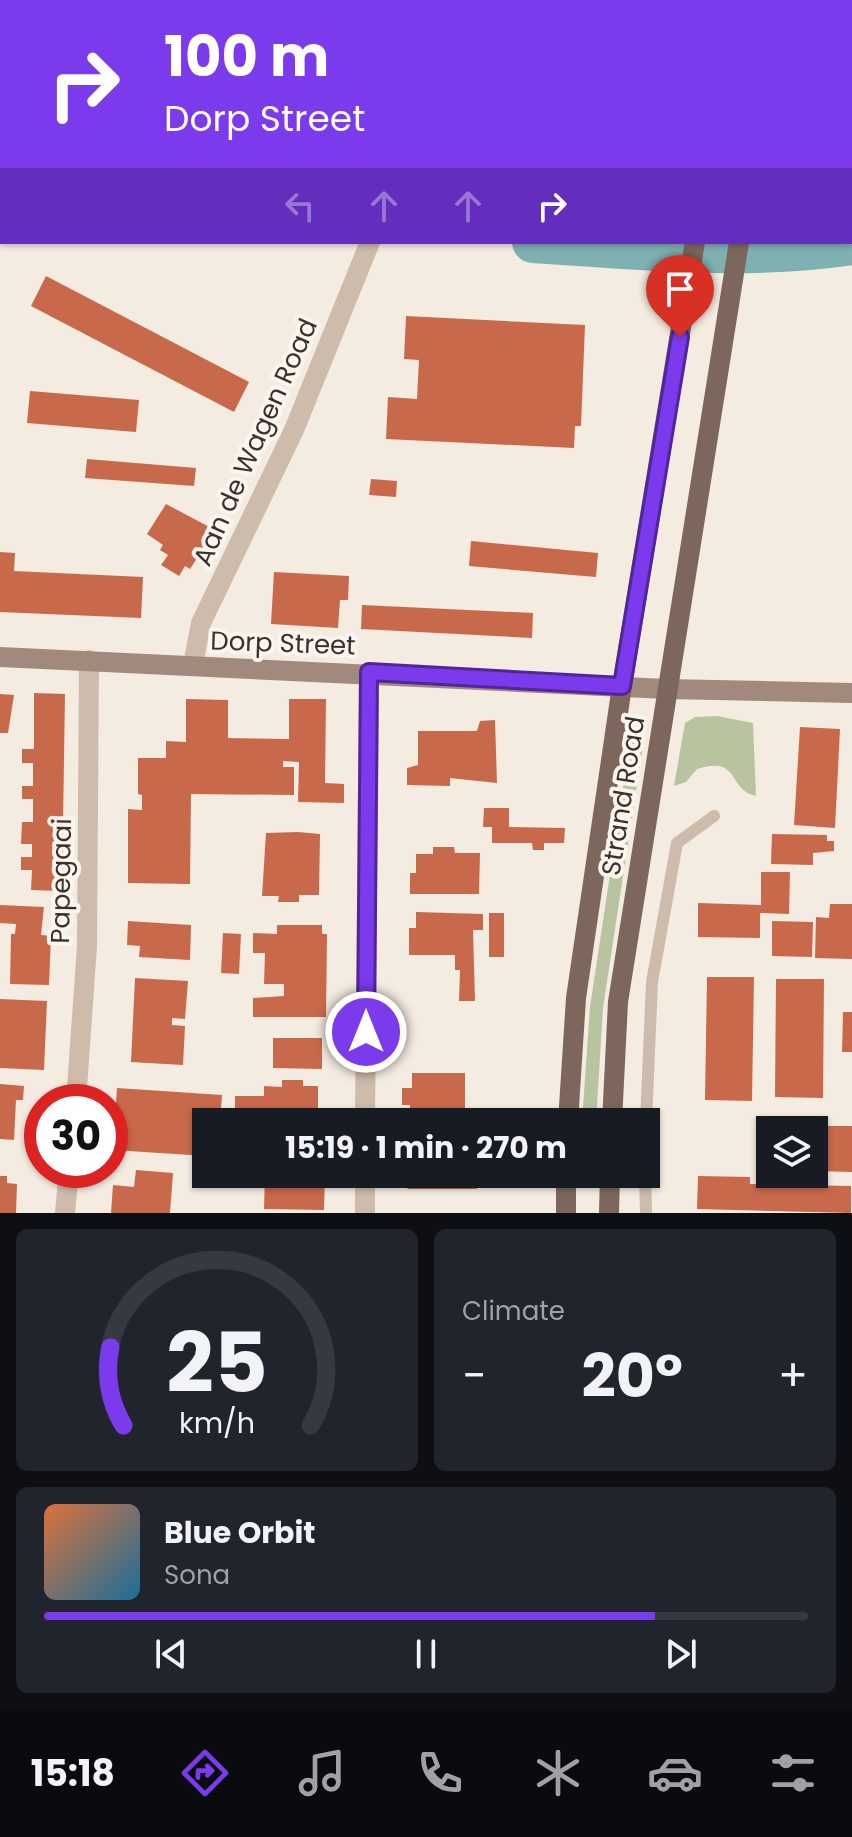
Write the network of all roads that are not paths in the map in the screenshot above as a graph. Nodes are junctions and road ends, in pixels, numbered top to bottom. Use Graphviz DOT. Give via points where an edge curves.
graph roads {
  1 [pos="369,244"];
  2 [pos="695,244"];
  3 [pos="739,244"];
  4 [pos="0,657"];
  5 [pos="89,660"];
  6 [pos="193,665"];
  7 [pos="369,672"];
  8 [pos="622,686"];
  9 [pos="666,689"];
  10 [pos="852,693"];
  11 [pos="714,816"];
  12 [pos="77,1084"];
  13 [pos="365,1108"];
  14 [pos="569,1108"];
  15 [pos="613,1108"];
  16 [pos="647,1108"];
  17 [pos="67,1188"];
  18 [pos="365,1188"];
  19 [pos="566,1188"];
  20 [pos="610,1188"];
  21 [pos="645,1188"];
  22 [pos="65,1213"];
  23 [pos="365,1213"];
  24 [pos="566,1213"];
  25 [pos="609,1213"];
  26 [pos="646,1213"];
  1 -- 6 [label="street, Aan de Wagen Road" via="294,430 201,623"];
  2 -- 8 [label="main road, Strand Road"];
  3 -- 9 [label="main road, Strand Road"];
  4 -- 5 [label="street, Dorp Street"];
  5 -- 6 [label="street, Dorp Street"];
  5 -- 12 [label="street, Papegaai" via="87,946"];
  6 -- 7 [label="street, Dorp Street"];
  7 -- 8 [label="street, Dorp Street"];
  7 -- 13 [label="street"];
  8 -- 9 [label="street, Dorp Street"];
  8 -- 14 [label="main road, Strand Road" via="576,998"];
  9 -- 10 [label="street, Dorp Street"];
  9 -- 15 [label="main road, Strand Road" via="618,1002"];
  11 -- 16 [label="lane" via="677,843 652,982"];
  17 -- 22 [label="street"];
  18 -- 23 [label="street"];
  19 -- 24 [label="main road"];
  20 -- 25 [label="main road"];
  21 -- 26 [label="lane"];
}
